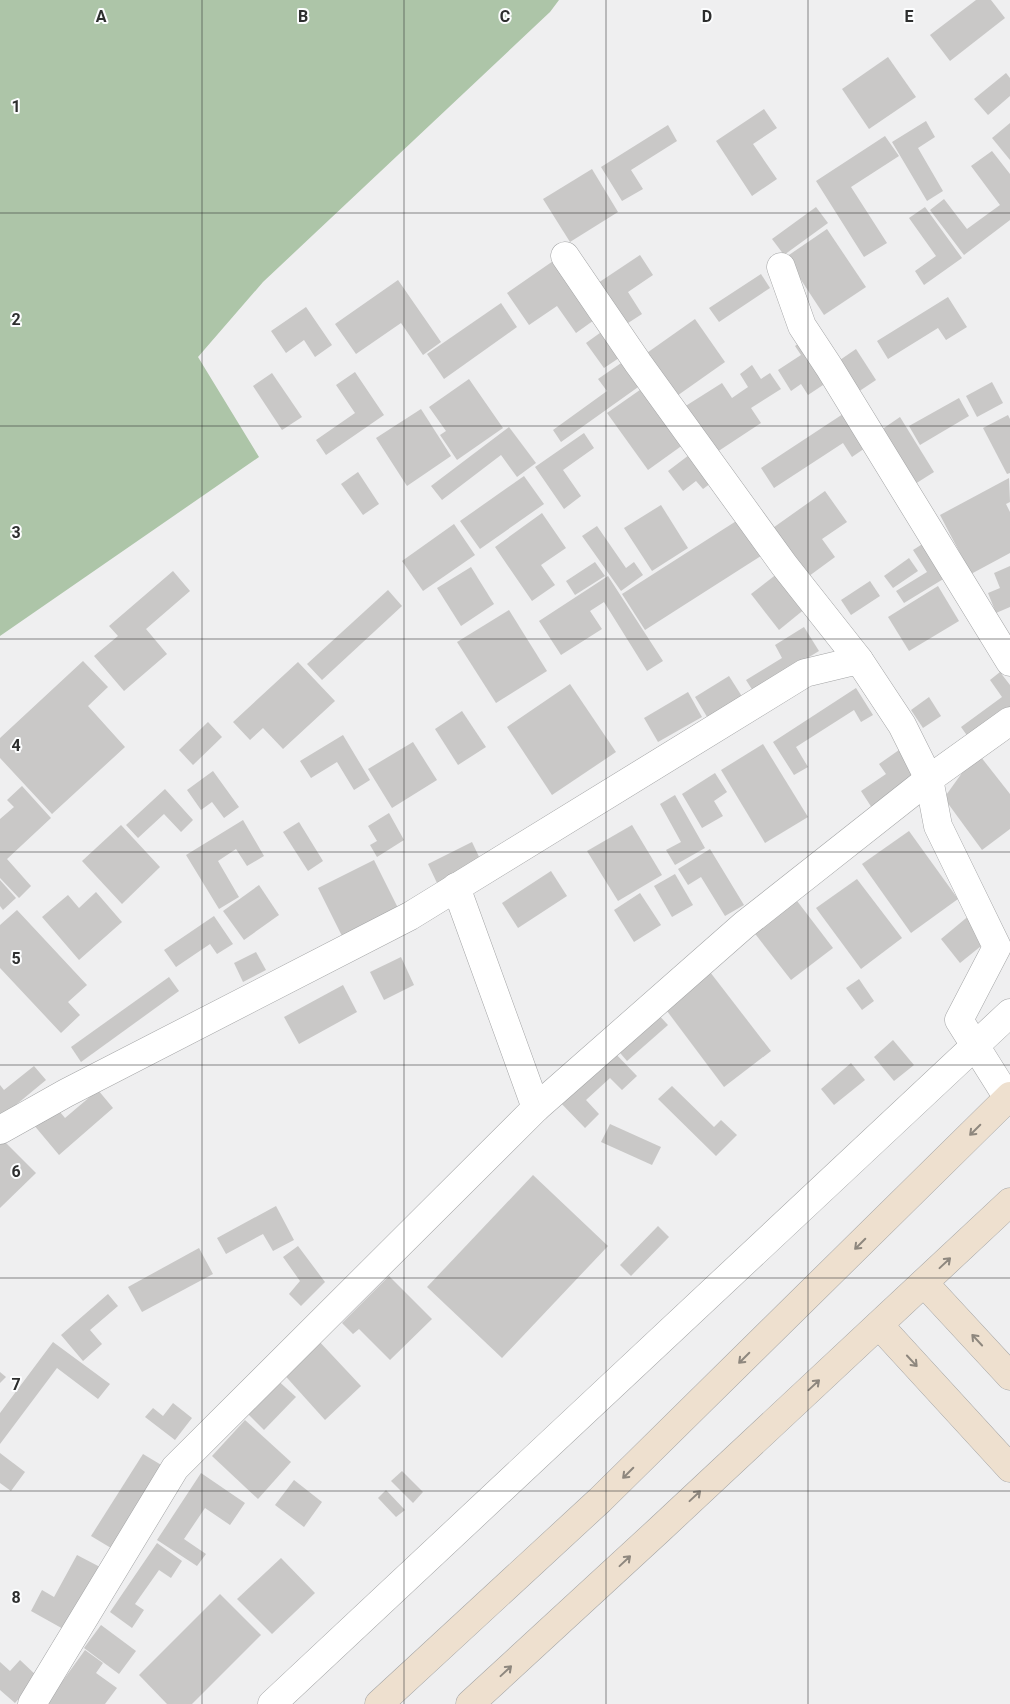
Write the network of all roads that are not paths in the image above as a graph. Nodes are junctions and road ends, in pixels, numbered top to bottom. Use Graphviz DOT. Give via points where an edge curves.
graph roads {
  1 [pos="565,256"];
  2 [pos="780,267"];
  3 [pos="859,660"];
  4 [pos="1010,662"];
  5 [pos="1010,722"];
  6 [pos="929,779"];
  7 [pos="456,887"];
  8 [pos="1010,1013"];
  9 [pos="975,1046"];
  10 [pos="1009,1097"];
  11 [pos="536,1108"];
  12 [pos="0,1130"];
  13 [pos="1010,1202"];
  14 [pos="924,1283"];
  15 [pos="878,1325"];
  16 [pos="1010,1376"];
  17 [pos="1010,1468"];
  18 [pos="32,1704"];
  19 [pos="272,1704"];
  20 [pos="379,1704"];
  21 [pos="470,1704"];
  1 -- 3 [label="street" via="784,565"];
  2 -- 4 [label="street" via="802,326"];
  3 -- 6 [label="street" via="902,725"];
  3 -- 7 [label="street" via="805,673"];
  5 -- 6 [label="street"];
  6 -- 9 [label="street" via="938,826 997,947 959,1020"];
  6 -- 11 [label="street" via="744,924"];
  7 -- 11 [label="street"];
  7 -- 12 [label="street" via="410,916 75,1088"];
  8 -- 9 [label="street"];
  9 -- 10 [label="street"];
  9 -- 19 [label="street"];
  10 -- 20 [label="main road, one-way" via="600,1500"];
  11 -- 18 [label="street" via="175,1468"];
  14 -- 13 [label="main road, one-way"];
  14 -- 15 [label="main road"];
  16 -- 14 [label="main road, one-way"];
  15 -- 17 [label="main road, one-way"];
  21 -- 15 [label="main road, one-way"];
}
